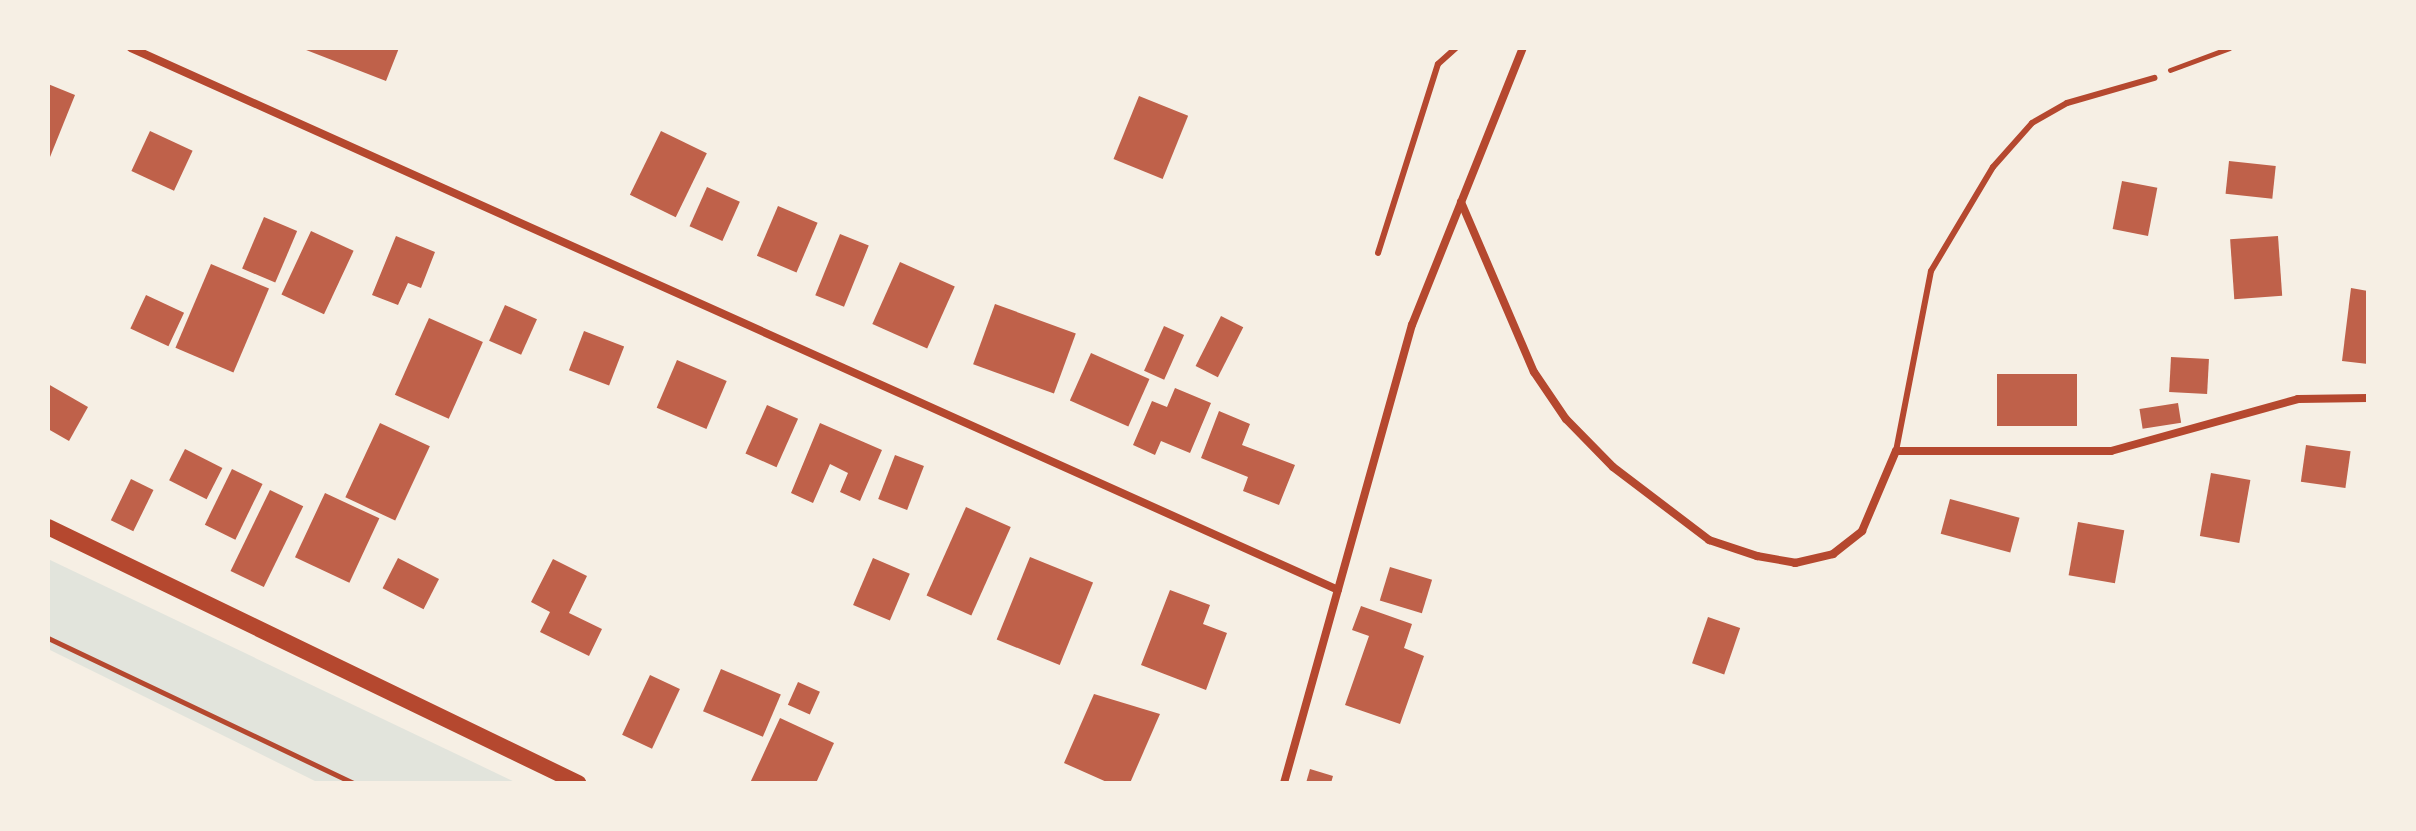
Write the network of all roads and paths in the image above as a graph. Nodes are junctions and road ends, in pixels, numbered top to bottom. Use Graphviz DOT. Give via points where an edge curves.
graph roads {
  1 [pos="131,48"];
  2 [pos="1456,48"];
  3 [pos="1523,48"];
  4 [pos="2229,48"];
  5 [pos="2154,78"];
  6 [pos="1461,202"];
  7 [pos="1378,253"];
  8 [pos="2368,398"];
  9 [pos="1896,451"];
  10 [pos="48,527"];
  11 [pos="1338,590"];
  12 [pos="48,638"];
  13 [pos="353,783"];
  14 [pos="578,783"];
  15 [pos="1284,783"];
  1 -- 11 [label="street"];
  2 -- 7 [label="lane" via="1438,64"];
  3 -- 6 [label="street"];
  4 -- 5 [label="path"];
  5 -- 9 [label="lane" via="2067,103 2032,123 1993,167 1931,271"];
  6 -- 9 [label="street" via="1534,372 1566,419 1613,467 1709,540 1795,563 1833,554 1862,531"];
  6 -- 11 [label="street" via="1412,325"];
  8 -- 9 [label="street" via="2298,399 2111,451"];
  10 -- 14 [label="main road"];
  11 -- 15 [label="street"];
  12 -- 13 [label="path"];
}
